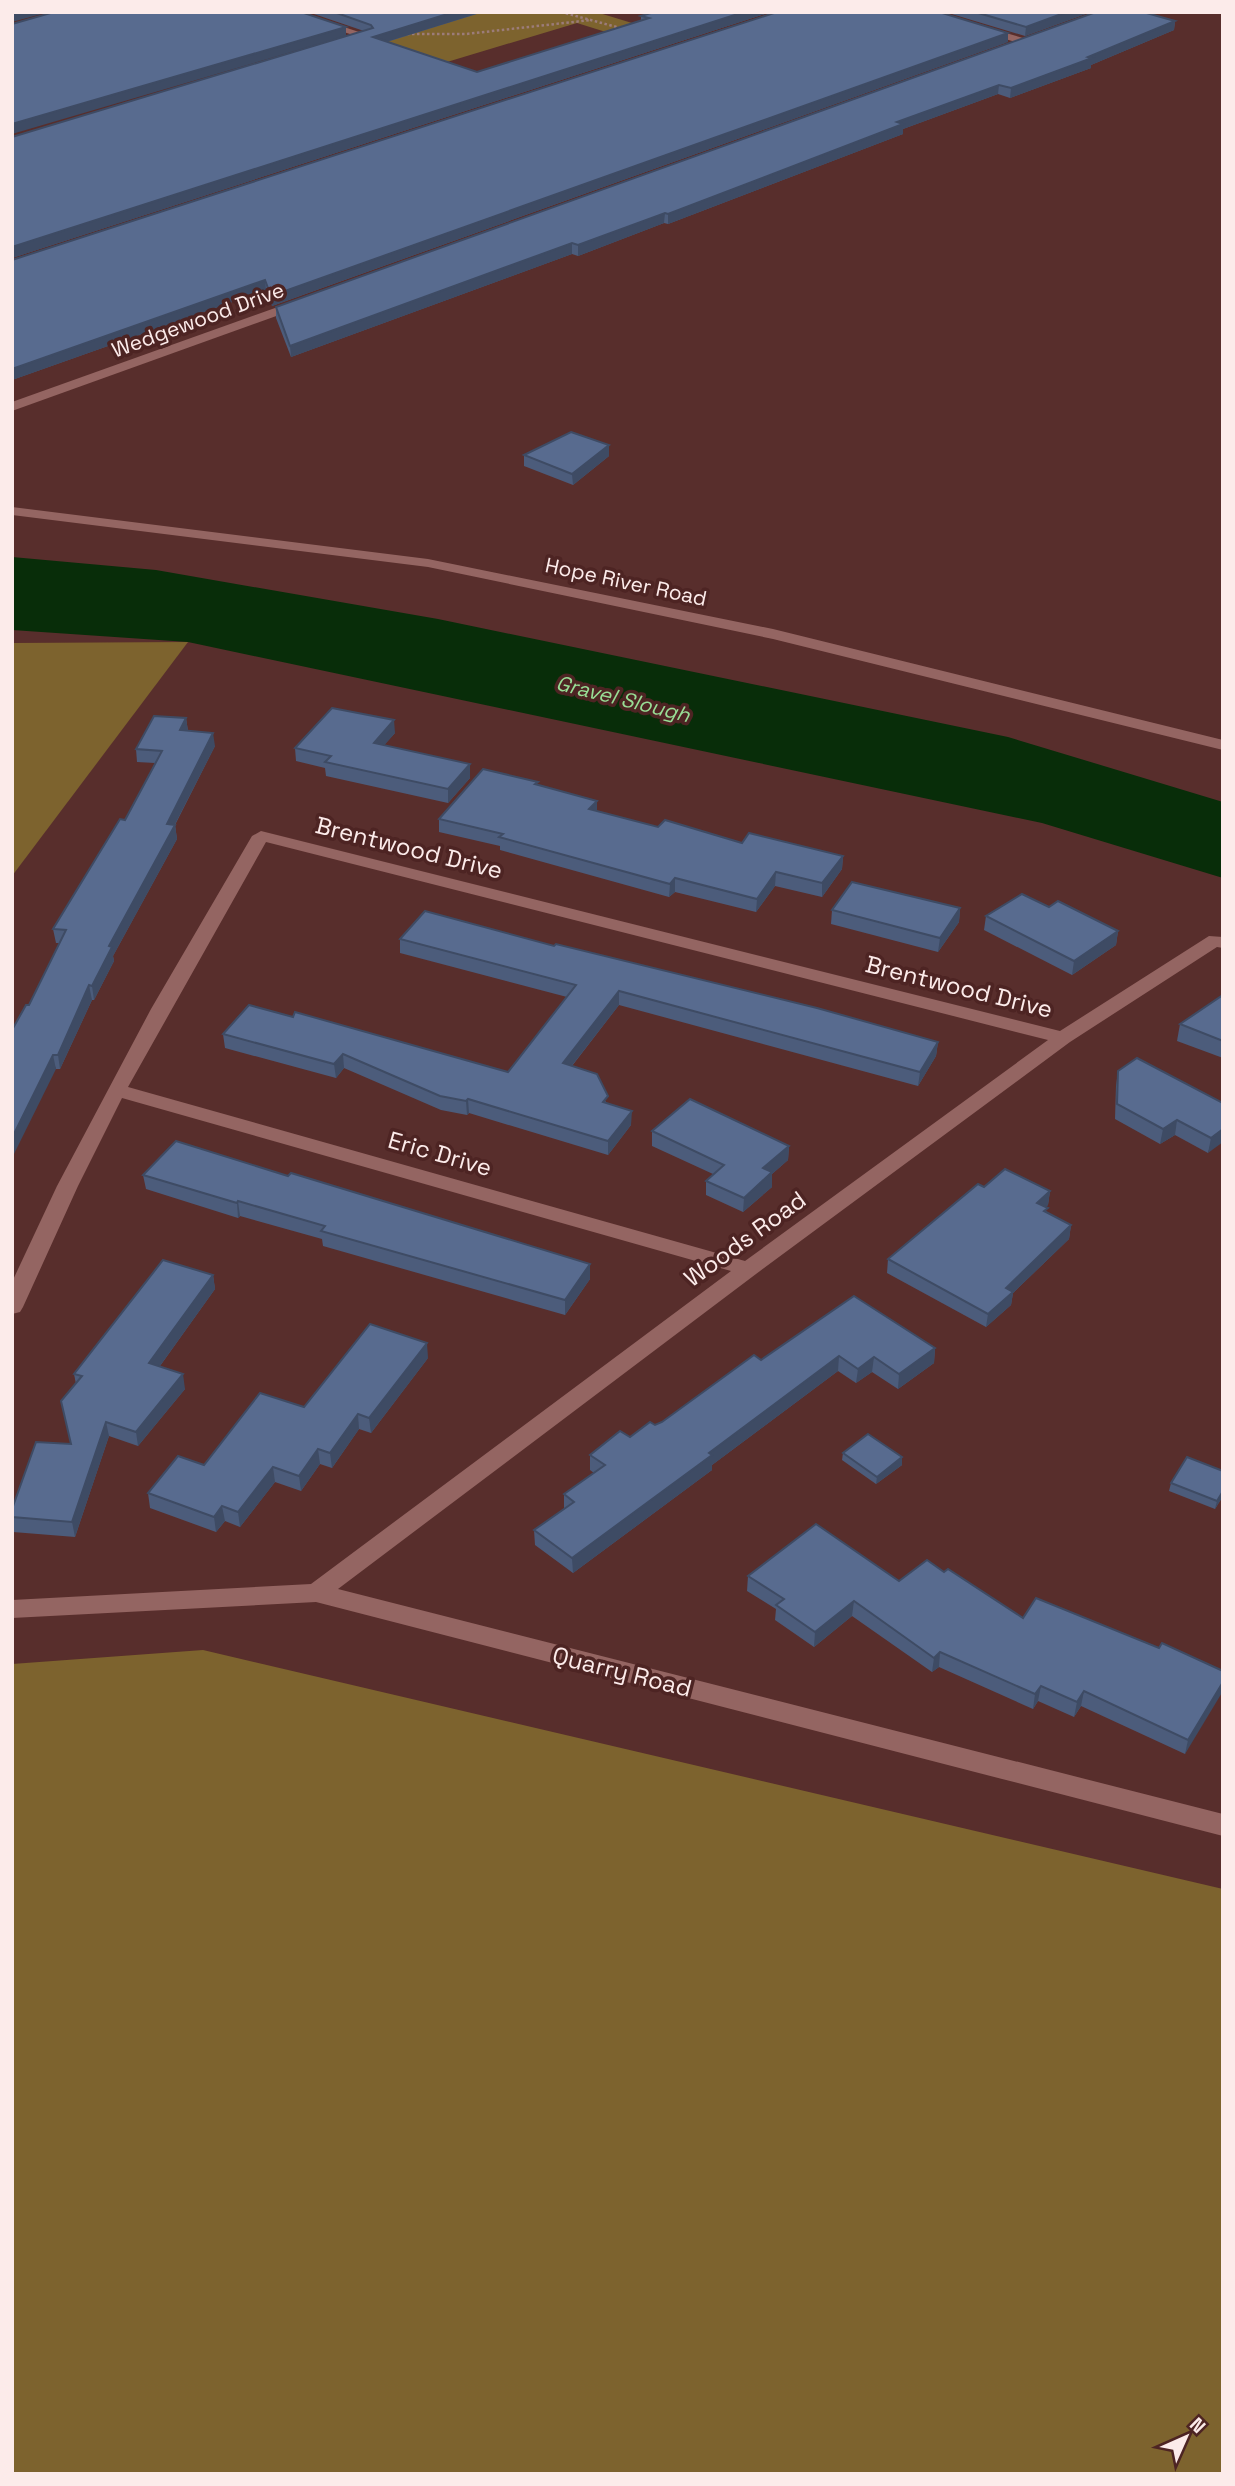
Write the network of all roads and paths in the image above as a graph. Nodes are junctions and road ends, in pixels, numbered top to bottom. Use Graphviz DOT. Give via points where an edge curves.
graph roads {
  1 [pos="288,12"];
  2 [pos="561,12"];
  3 [pos="591,20"];
  4 [pos="971,26"];
  5 [pos="628,33"];
  6 [pos="366,36"];
  7 [pos="343,43"];
  8 [pos="1000,51"];
  9 [pos="315,298"];
  10 [pos="12,407"];
  11 [pos="12,511"];
  12 [pos="1223,745"];
  13 [pos="1219,942"];
  14 [pos="1063,1038"];
  15 [pos="117,1090"];
  16 [pos="748,1269"];
  17 [pos="12,1307"];
  18 [pos="316,1593"];
  19 [pos="12,1609"];
  20 [pos="1223,1825"];
  1 -- 6 [label="street"];
  2 -- 3 [label="path"];
  3 -- 5 [label="path"];
  3 -- 6 [label="path" via="433,35"];
  4 -- 8 [label="street" via="1032,40"];
  6 -- 7 [label="street"];
  9 -- 10 [label="street, Wedgewood Drive"];
  11 -- 12 [label="street, Hope River Road" via="428,563 773,634"];
  13 -- 14 [label="street, Woods Road"];
  14 -- 15 [label="street, Brentwood Drive" via="261,836 177,975"];
  14 -- 16 [label="street, Woods Road"];
  15 -- 16 [label="street, Eric Drive"];
  15 -- 17 [label="street, Brentwood Drive" via="53,1211"];
  16 -- 18 [label="street, Woods Road"];
  18 -- 19 [label="street, Quarry Road"];
  18 -- 20 [label="street, Quarry Road"];
}
